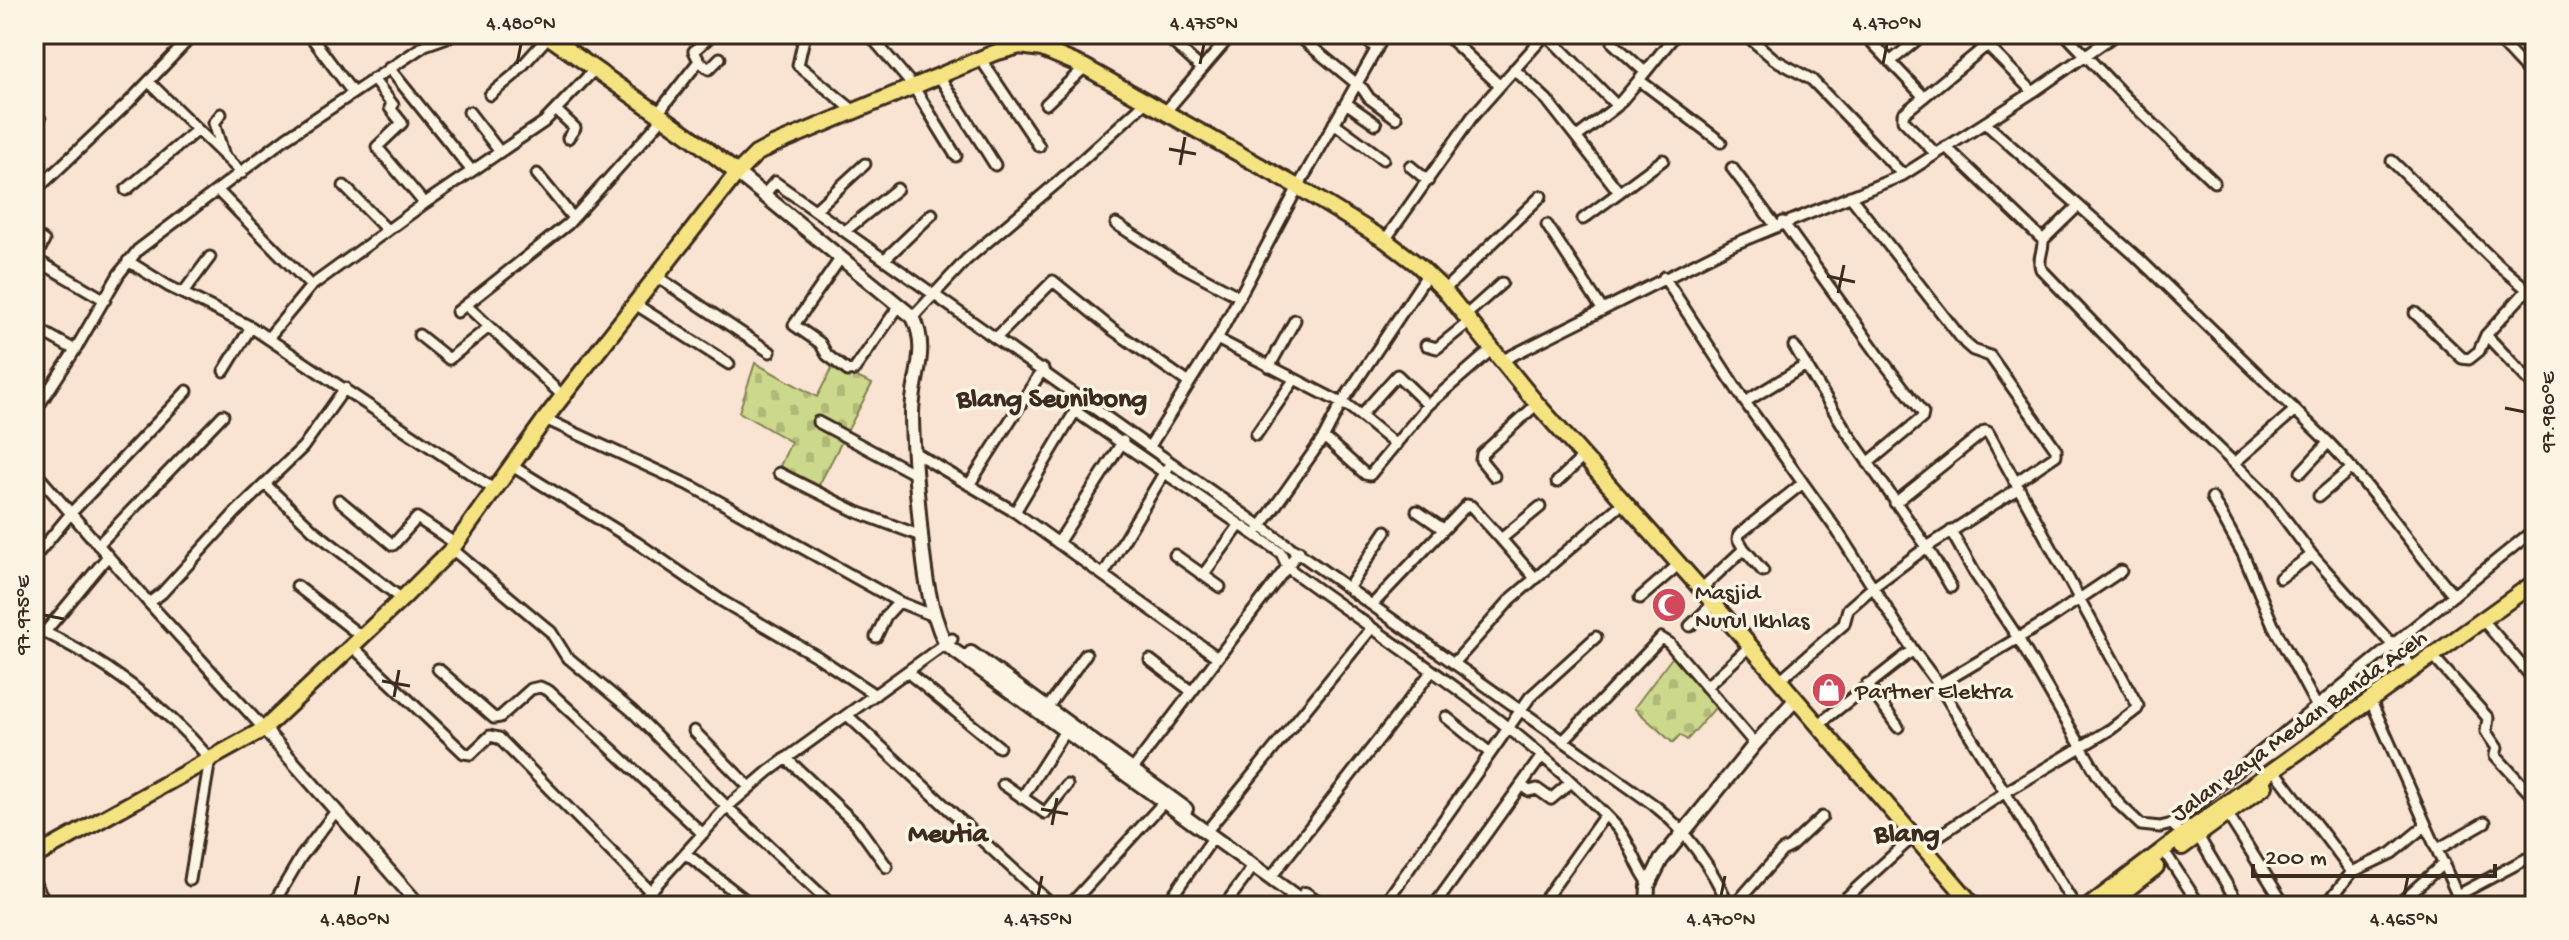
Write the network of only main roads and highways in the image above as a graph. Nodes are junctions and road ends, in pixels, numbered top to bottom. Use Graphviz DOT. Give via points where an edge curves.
graph roads {
  1 [pos="547,35"];
  2 [pos="1011,40"];
  3 [pos="751,186"];
  4 [pos="2535,582"];
  5 [pos="2535,592"];
  6 [pos="2501,611"];
  7 [pos="946,640"];
  8 [pos="1796,699"];
  9 [pos="1109,758"];
  10 [pos="1212,832"];
  11 [pos="2185,834"];
  12 [pos="1242,853"];
  13 [pos="34,857"];
  14 [pos="1648,894"];
  15 [pos="1308,902"];
  16 [pos="1323,906"];
  17 [pos="1974,906"];
  18 [pos="2089,906"];
  19 [pos="2106,906"];
  1 -- 3 [label="highway"];
  2 -- 3 [label="highway" via="756,154"];
  2 -- 8 [label="highway" via="1085,67 1148,100 1385,240 1427,275"];
  3 -- 7 [label="main road" via="913,317 919,330 922,345 912,412 915,474 925,576"];
  3 -- 13 [label="highway" via="656,276 454,546 264,729"];
  4 -- 6 [label="highway, Jalan Raya Medan Banda Aceh"];
  5 -- 6 [label="highway, Jalan Raya Medan Banda Aceh"];
  6 -- 11 [label="highway, Jalan Raya Medan Banda Aceh" via="2413,668"];
  6 -- 11 [label="highway, Jalan Raya Medan Banda Aceh" via="2488,626 2228,815"];
  7 -- 9 [label="main road"];
  7 -- 9 [label="main road" via="1048,707"];
  8 -- 14 [label="main road" via="1661,860"];
  8 -- 17 [label="highway"];
  9 -- 10 [label="main road" via="1163,803"];
  9 -- 10 [label="main road" via="1133,769"];
  10 -- 12 [label="main road"];
  11 -- 18 [label="highway, Jalan Raya Medan Banda Aceh"];
  11 -- 19 [label="highway, Jalan Raya Medan Banda Aceh" via="2168,857"];
  12 -- 15 [label="main road" via="1275,872"];
  12 -- 15 [label="main road" via="1253,867"];
  15 -- 16 [label="main road"];
}
